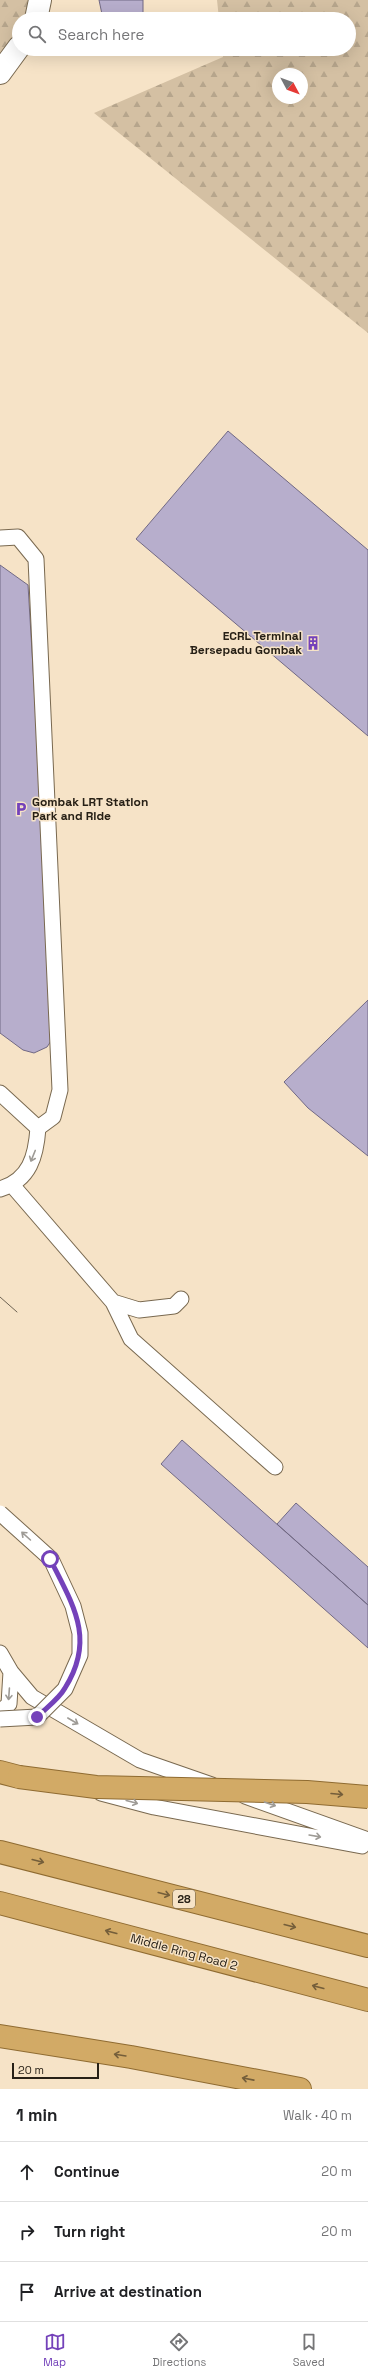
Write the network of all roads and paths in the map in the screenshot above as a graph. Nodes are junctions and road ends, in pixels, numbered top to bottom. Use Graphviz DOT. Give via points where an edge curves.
graph roads {
  1 [pos="40,0"];
  2 [pos="37,12"];
  3 [pos="12,56"];
  4 [pos="0,73"];
  5 [pos="0,538"];
  6 [pos="0,1092"];
  7 [pos="38,1128"];
  8 [pos="6,1187"];
  9 [pos="181,1299"];
  10 [pos="114,1302"];
  11 [pos="275,1467"];
  12 [pos="0,1513"];
  13 [pos="0,1653"];
  14 [pos="11,1672"];
  15 [pos="0,1712"];
  16 [pos="0,1719"];
  17 [pos="0,1766"];
  18 [pos="0,1772"];
  19 [pos="368,1797"];
  20 [pos="368,1840"];
  21 [pos="368,1847"];
  22 [pos="0,1852"];
  23 [pos="0,1903"];
  24 [pos="368,1946"];
  25 [pos="362,1999"];
  26 [pos="0,2036"];
  27 [pos="300,2089"];
  1 -- 2 [label="street"];
  3 -- 4 [label="street"];
  5 -- 7 [label="lane" via="18,537 36,559 60,1090 53,1117"];
  6 -- 7 [label="lane"];
  7 -- 8 [label="lane, one-way" via="37,1148 28,1170"];
  8 -- 10 [label="lane"];
  9 -- 10 [label="lane" via="174,1306 138,1310"];
  10 -- 11 [label="lane" via="131,1339"];
  16 -- 12 [label="lane, one-way, bridge" via="37,1717 65,1689 80,1655 80,1633 73,1606 50,1559"];
  13 -- 14 [label="lane"];
  14 -- 15 [label="lane, one-way" via="9,1704"];
  14 -- 20 [label="lane, one-way" via="32,1697 140,1760"];
  17 -- 21 [label="lane, one-way" via="154,1807"];
  18 -- 19 [label="highway, one-way, bridge" via="96,1787 307,1792"];
  22 -- 24 [label="highway, 28, one-way"];
  25 -- 23 [label="highway, Middle Ring Road 2, one-way"];
  27 -- 26 [label="highway, one-way" via="131,2057"];
}
